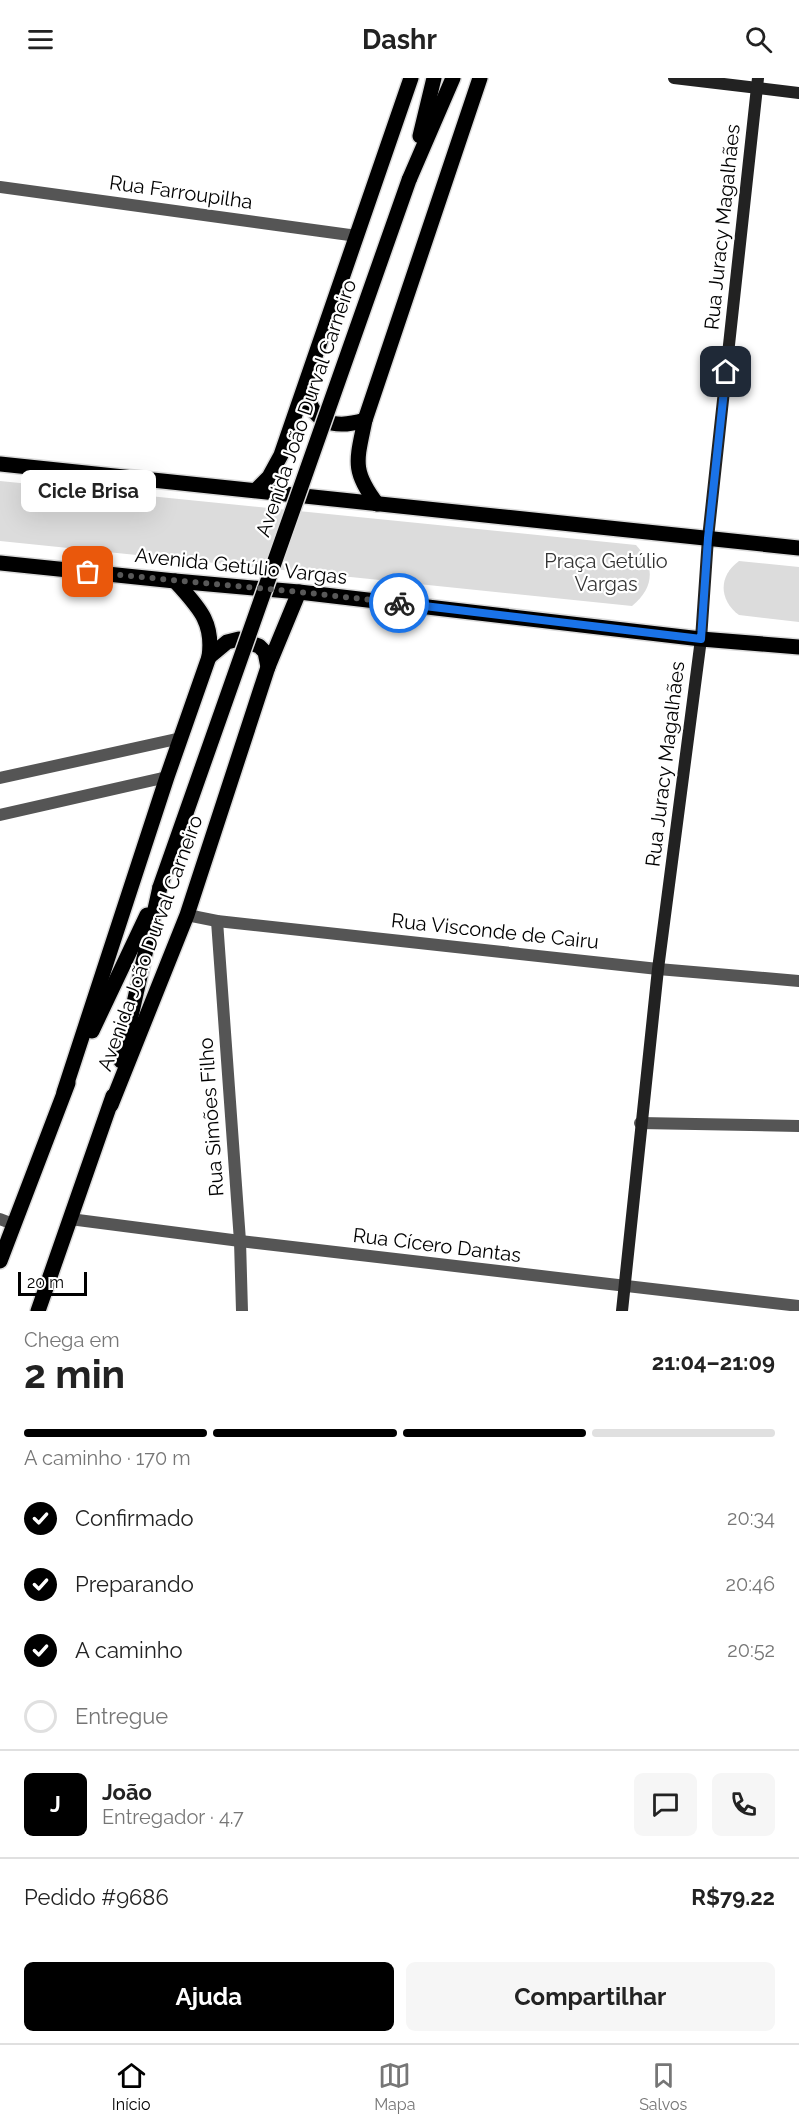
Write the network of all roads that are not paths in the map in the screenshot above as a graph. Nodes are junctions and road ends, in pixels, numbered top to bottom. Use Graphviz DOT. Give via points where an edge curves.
graph roads {
  1 [pos="411,78"];
  2 [pos="434,78"];
  3 [pos="453,78"];
  4 [pos="480,78"];
  5 [pos="674,78"];
  6 [pos="758,83"];
  7 [pos="799,93"];
  8 [pos="409,180"];
  9 [pos="0,187"];
  10 [pos="357,236"];
  11 [pos="306,386"];
  12 [pos="365,420"];
  13 [pos="0,464"];
  14 [pos="256,490"];
  15 [pos="377,504"];
  16 [pos="708,538"];
  17 [pos="799,548"];
  18 [pos="0,562"];
  19 [pos="175,581"];
  20 [pos="299,592"];
  21 [pos="701,639"];
  22 [pos="799,647"];
  23 [pos="209,657"];
  24 [pos="268,667"];
  25 [pos="181,738"];
  26 [pos="167,777"];
  27 [pos="0,778"];
  28 [pos="0,815"];
  29 [pos="160,887"];
  30 [pos="187,915"];
  31 [pos="217,921"];
  32 [pos="658,969"];
  33 [pos="799,981"];
  34 [pos="64,1092"];
  35 [pos="111,1106"];
  36 [pos="640,1124"];
  37 [pos="799,1126"];
  38 [pos="70,1219"];
  39 [pos="6,1222"];
  40 [pos="240,1241"];
  41 [pos="0,1261"];
  42 [pos="625,1286"];
  43 [pos="799,1306"];
  44 [pos="38,1311"];
  45 [pos="242,1311"];
  46 [pos="622,1311"];
  1 -- 10 [label="main road"];
  2 -- 8 [label="main road, Avenida João Durval Carneiro"];
  3 -- 8 [label="main road, Avenida João Durval Carneiro"];
  4 -- 12 [label="main road"];
  5 -- 6 [label="street"];
  6 -- 7 [label="street"];
  6 -- 16 [label="street, Rua Juracy Magalhães"];
  8 -- 29 [label="main road, Avenida João Durval Carneiro, bridge"];
  9 -- 10 [label="street, Rua Farroupilha"];
  10 -- 11 [label="main road"];
  11 -- 12 [label="main road" via="308,402 316,415 333,424"];
  11 -- 14 [label="main road" via="281,455 269,477"];
  12 -- 15 [label="main road" via="358,471 363,486"];
  13 -- 14 [label="main road"];
  14 -- 15 [label="main road"];
  15 -- 16 [label="main road"];
  16 -- 17 [label="main road"];
  16 -- 21 [label="street, Rua Juracy Magalhães"];
  18 -- 19 [label="main road, Avenida Getúlio Vargas"];
  19 -- 20 [label="main road, Avenida Getúlio Vargas"];
  19 -- 23 [label="main road, Avenida João Durval Carneiro" via="198,607 209,627"];
  20 -- 21 [label="main road, Avenida Getúlio Vargas"];
  20 -- 24 [label="main road, Avenida João Durval Carneiro"];
  21 -- 22 [label="main road, Avenida Getúlio Vargas"];
  21 -- 32 [label="street, Rua Juracy Magalhães"];
  23 -- 24 [label="main road" via="227,642 239,639 259,646 265,652"];
  23 -- 25 [label="main road, Avenida João Durval Carneiro"];
  24 -- 30 [label="main road, Avenida João Durval Carneiro"];
  25 -- 26 [label="main road, Avenida João Durval Carneiro"];
  25 -- 27 [label="street"];
  26 -- 28 [label="street"];
  26 -- 34 [label="main road, Avenida João Durval Carneiro"];
  29 -- 34 [label="main road, Avenida João Durval Carneiro"];
  29 -- 35 [label="main road, Avenida João Durval Carneiro"];
  30 -- 31 [label="street, Rua Visconde de Cairu"];
  30 -- 35 [label="main road, Avenida João Durval Carneiro"];
  31 -- 32 [label="street, Rua Visconde de Cairu"];
  31 -- 40 [label="street, Rua Simões Filho"];
  32 -- 33 [label="street, Rua Visconde de Cairu"];
  32 -- 36 [label="street, Rua Juracy Magalhães"];
  34 -- 39 [label="main road, Avenida João Durval Carneiro"];
  35 -- 38 [label="main road, Avenida João Durval Carneiro"];
  36 -- 37 [label="street"];
  36 -- 42 [label="street, Rua Juracy Magalhães"];
  38 -- 40 [label="street, Rua Cícero Dantas"];
  38 -- 44 [label="main road, Avenida João Durval Carneiro"];
  39 -- 41 [label="main road, Avenida João Durval Carneiro"];
  40 -- 42 [label="street, Rua Cícero Dantas"];
  40 -- 45 [label="street, Rua Simões Filho"];
  42 -- 43 [label="street, Rua Cícero Dantas"];
  42 -- 46 [label="street, Rua Juracy Magalhães"];
}
